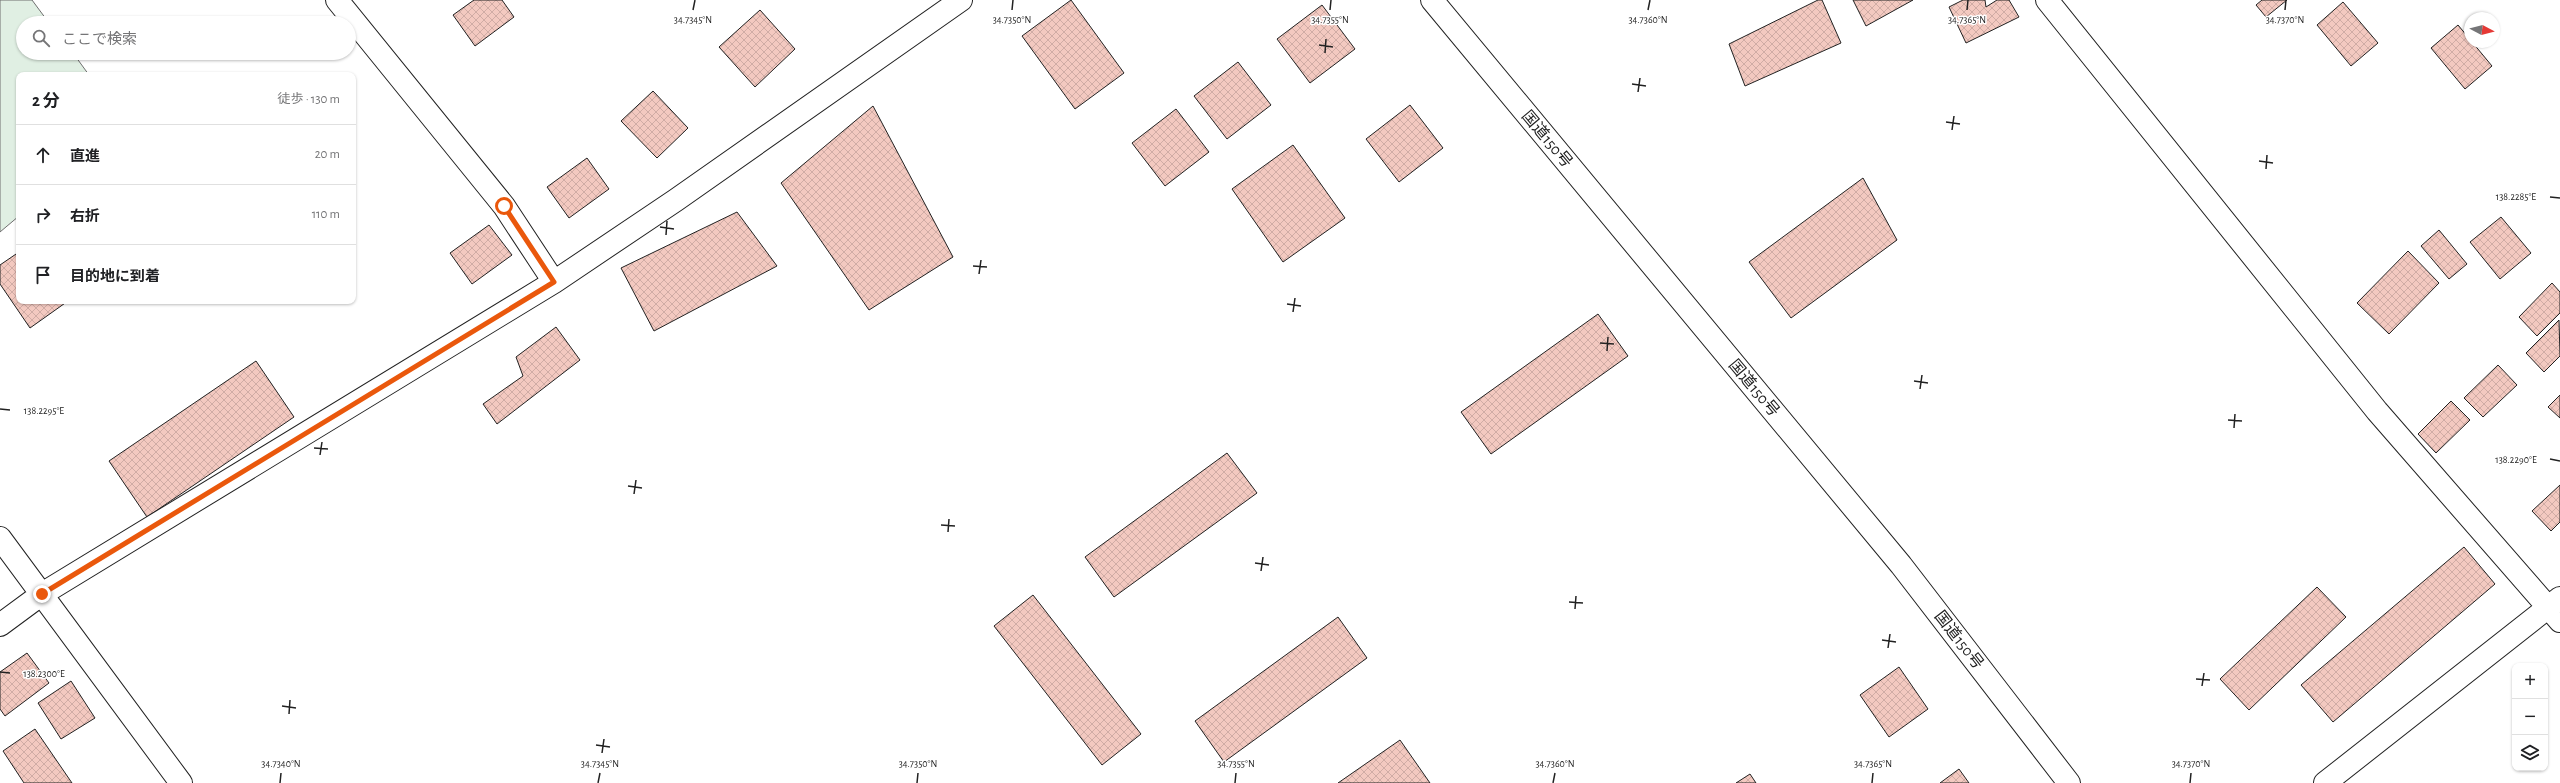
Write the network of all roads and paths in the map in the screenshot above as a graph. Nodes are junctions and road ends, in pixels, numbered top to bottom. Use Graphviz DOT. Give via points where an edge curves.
graph roads {
  1 [pos="337,0"];
  2 [pos="961,0"];
  3 [pos="1432,0"];
  4 [pos="2047,0"];
  5 [pos="350,16"];
  6 [pos="356,23"];
  7 [pos="554,282"];
  8 [pos="0,538"];
  9 [pos="42,594"];
  10 [pos="2556,609"];
  11 [pos="0,625"];
  12 [pos="181,783"];
  13 [pos="2069,783"];
  14 [pos="2325,783"];
  1 -- 5 [label="main road"];
  2 -- 7 [label="main road" via="683,196"];
  3 -- 13 [label="main road, 国道150号" via="1901,565"];
  4 -- 10 [label="main road" via="2377,411"];
  6 -- 7 [label="main road" via="504,206"];
  7 -- 9 [label="main road"];
  8 -- 9 [label="main road"];
  9 -- 11 [label="main road"];
  9 -- 12 [label="main road"];
  10 -- 14 [label="main road"];
}
